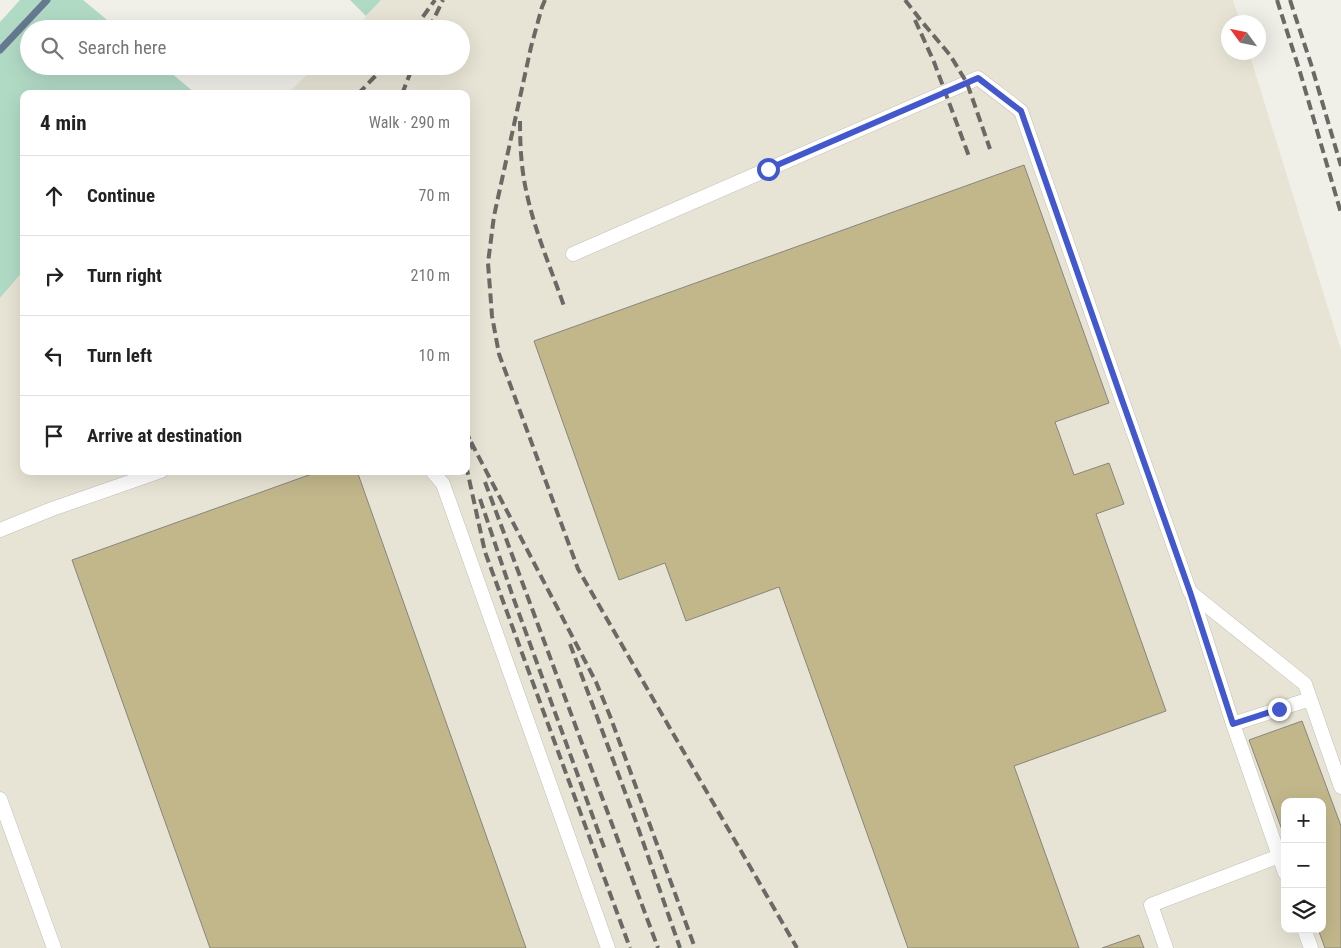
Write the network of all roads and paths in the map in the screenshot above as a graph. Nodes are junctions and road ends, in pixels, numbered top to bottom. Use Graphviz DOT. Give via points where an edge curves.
graph roads {
  1 [pos="572,254"];
  2 [pos="149,475"];
  3 [pos="435,475"];
  4 [pos="0,530"];
  5 [pos="1190,592"];
  6 [pos="1310,698"];
  7 [pos="1233,724"];
  8 [pos="1341,787"];
  9 [pos="0,799"];
  10 [pos="1279,856"];
  11 [pos="1281,862"];
  12 [pos="1305,933"];
  13 [pos="54,948"];
  14 [pos="608,948"];
  15 [pos="1166,948"];
  16 [pos="1311,948"];
  1 -- 5 [label="lane" via="978,78 1021,111"];
  2 -- 4 [label="lane" via="52,508"];
  3 -- 14 [label="lane" via="443,484"];
  5 -- 6 [label="lane" via="1305,684"];
  5 -- 7 [label="lane"];
  6 -- 7 [label="lane"];
  6 -- 8 [label="lane"];
  7 -- 10 [label="lane"];
  9 -- 13 [label="lane"];
  10 -- 11 [label="lane"];
  10 -- 15 [label="lane" via="1151,905"];
  12 -- 16 [label="lane"];
}
